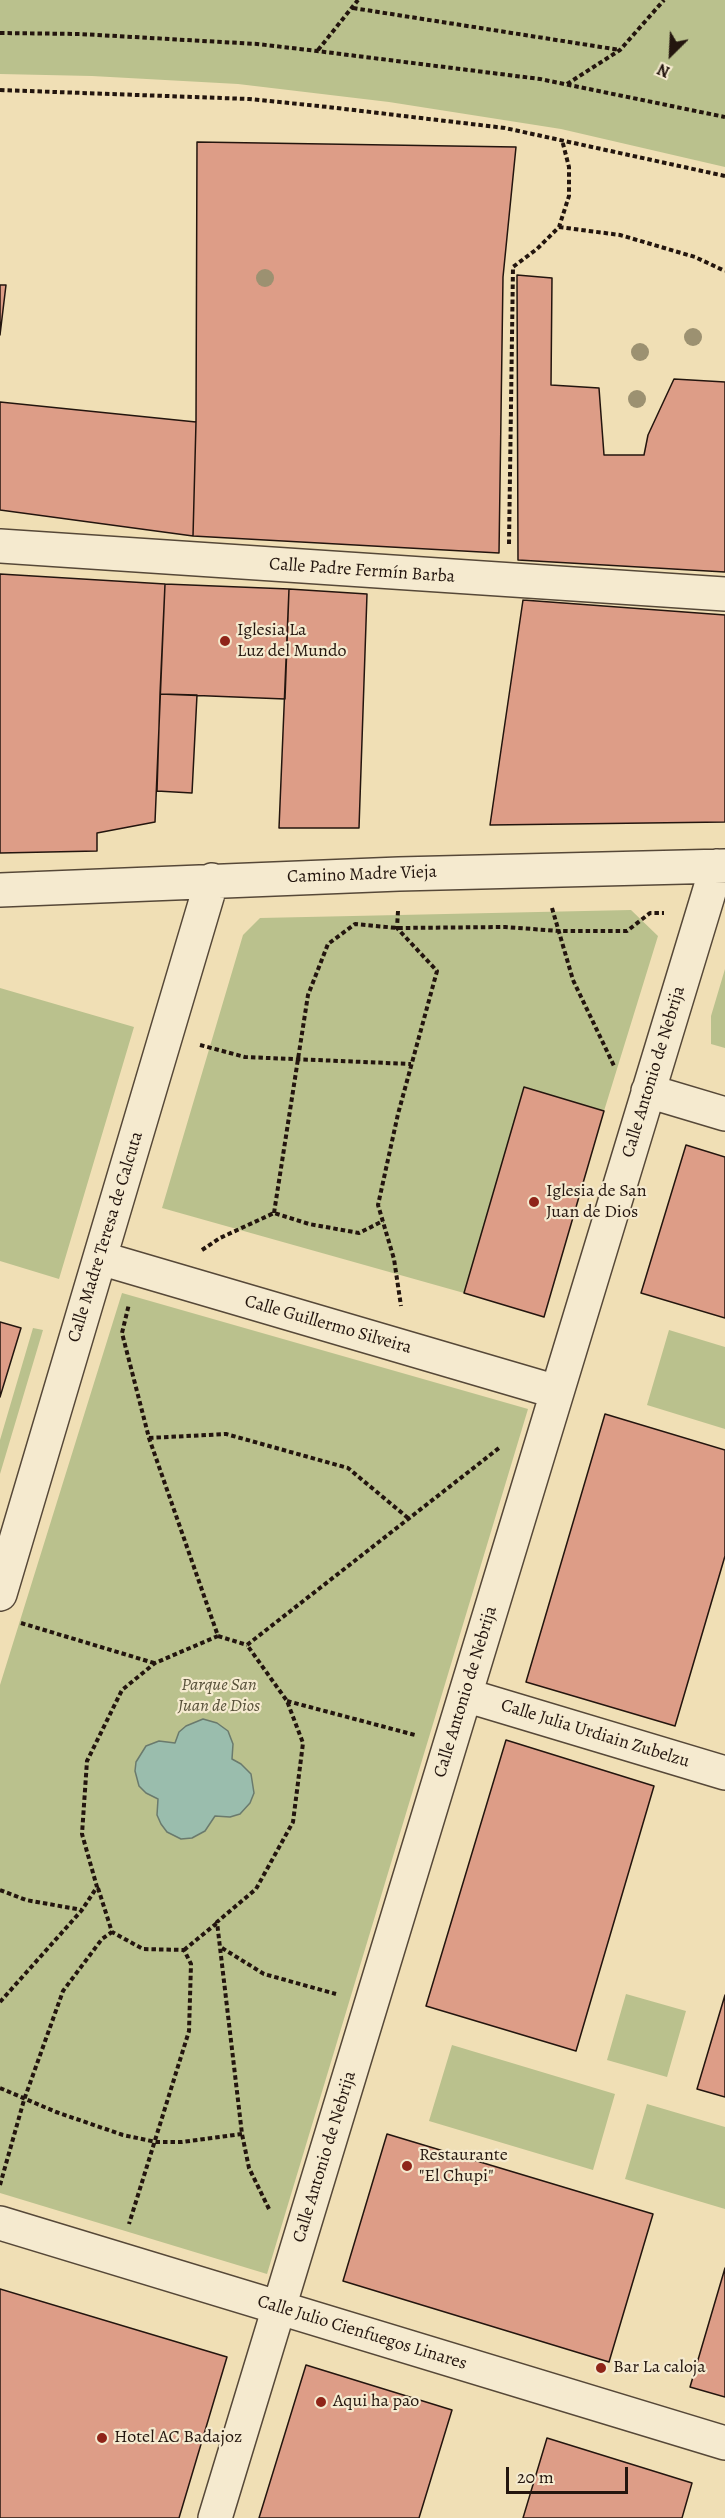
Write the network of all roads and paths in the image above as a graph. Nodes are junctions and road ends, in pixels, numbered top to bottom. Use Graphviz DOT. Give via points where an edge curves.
graph roads {
  1 [pos="358,0"];
  2 [pos="664,0"];
  3 [pos="353,8"];
  4 [pos="0,33"];
  5 [pos="620,50"];
  6 [pos="317,51"];
  7 [pos="566,84"];
  8 [pos="0,90"];
  9 [pos="725,117"];
  10 [pos="562,140"];
  11 [pos="725,176"];
  12 [pos="559,227"];
  13 [pos="725,271"];
  14 [pos="0,546"];
  15 [pos="509,581"];
  16 [pos="725,594"];
  17 [pos="721,866"];
  18 [pos="545,870"];
  19 [pos="399,874"];
  20 [pos="213,880"];
  21 [pos="0,890"];
  22 [pos="650,913"];
  23 [pos="397,928"];
  24 [pos="559,931"];
  25 [pos="166,1036"];
  26 [pos="298,1060"];
  27 [pos="411,1064"];
  28 [pos="648,1091"];
  29 [pos="725,1114"];
  30 [pos="274,1213"];
  31 [pos="382,1221"];
  32 [pos="100,1258"];
  33 [pos="161,1276"];
  34 [pos="407,1348"];
  35 [pos="557,1392"];
  36 [pos="149,1438"];
  37 [pos="501,1447"];
  38 [pos="408,1518"];
  39 [pos="5,1558"];
  40 [pos="6,1607"];
  41 [pos="218,1636"];
  42 [pos="247,1645"];
  43 [pos="155,1663"];
  44 [pos="465,1695"];
  45 [pos="286,1701"];
  46 [pos="450,1744"];
  47 [pos="725,1773"];
  48 [pos="97,1887"];
  49 [pos="0,1890"];
  50 [pos="82,1910"];
  51 [pos="217,1922"];
  52 [pos="112,1932"];
  53 [pos="222,1948"];
  54 [pos="183,1950"];
  55 [pos="0,2002"];
  56 [pos="372,2002"];
  57 [pos="0,2088"];
  58 [pos="24,2100"];
  59 [pos="242,2134"];
  60 [pos="156,2142"];
  61 [pos="0,2186"];
  62 [pos="272,2216"];
  63 [pos="0,2223"];
  64 [pos="117,2259"];
  65 [pos="279,2308"];
  66 [pos="725,2444"];
  67 [pos="215,2518"];
  1 -- 3 [label="path"];
  2 -- 5 [label="path"];
  3 -- 5 [label="path"];
  3 -- 6 [label="path"];
  4 -- 6 [label="path" via="104,35"];
  5 -- 7 [label="path"];
  6 -- 7 [label="path"];
  7 -- 9 [label="path"];
  8 -- 10 [label="path" via="249,99 505,128"];
  10 -- 11 [label="path"];
  10 -- 12 [label="path" via="569,167 569,196"];
  12 -- 13 [label="path" via="620,235 695,257"];
  12 -- 15 [label="path" via="513,267"];
  14 -- 15 [label="street, Calle Padre Fermín Barba"];
  15 -- 16 [label="street, Calle Padre Fermín Barba"];
  17 -- 18 [label="street, Camino Madre Vieja"];
  17 -- 28 [label="street, Calle Antonio de Nebrija"];
  18 -- 19 [label="street, Camino Madre Vieja"];
  18 -- 24 [label="path"];
  19 -- 20 [label="street, Camino Madre Vieja"];
  19 -- 23 [label="path"];
  20 -- 21 [label="street, Camino Madre Vieja"];
  20 -- 25 [label="street, Calle Madre Teresa de Calcuta"];
  22 -- 24 [label="path" via="627,931"];
  23 -- 24 [label="path" via="506,927"];
  23 -- 26 [label="path" via="355,924 328,944 308,995"];
  23 -- 27 [label="path" via="437,971"];
  24 -- 28 [label="path" via="573,980 621,1080"];
  25 -- 26 [label="path" via="246,1057"];
  25 -- 32 [label="street, Calle Madre Teresa de Calcuta"];
  26 -- 27 [label="path"];
  26 -- 30 [label="path"];
  27 -- 31 [label="path" via="378,1205"];
  28 -- 29 [label="street"];
  28 -- 35 [label="street, Calle Antonio de Nebrija"];
  30 -- 31 [label="path" via="359,1233"];
  30 -- 33 [label="path" via="220,1238"];
  31 -- 34 [label="path" via="394,1259"];
  32 -- 33 [label="street, Calle Guillermo Silveira"];
  32 -- 39 [label="street, Calle Madre Teresa de Calcuta"];
  33 -- 34 [label="street, Calle Guillermo Silveira"];
  33 -- 36 [label="path" via="153,1308 129,1303 122,1333"];
  34 -- 35 [label="street, Calle Guillermo Silveira"];
  35 -- 44 [label="street, Calle Antonio de Nebrija"];
  36 -- 38 [label="path" via="226,1434 348,1468"];
  36 -- 41 [label="path"];
  37 -- 38 [label="path"];
  38 -- 42 [label="path"];
  39 -- 40 [label="street, Calle Madre Teresa de Calcuta"];
  40 -- 43 [label="path"];
  41 -- 42 [label="path"];
  41 -- 43 [label="path"];
  42 -- 45 [label="path"];
  43 -- 48 [label="path" via="122,1690 87,1761 82,1834"];
  44 -- 46 [label="street, Calle Antonio de Nebrija"];
  44 -- 47 [label="street, Calle Julia Urdiain Zubelzu"];
  45 -- 46 [label="path"];
  45 -- 51 [label="path" via="303,1743 293,1822 256,1889"];
  46 -- 56 [label="street, Calle Antonio de Nebrija"];
  48 -- 50 [label="path"];
  48 -- 52 [label="path"];
  49 -- 50 [label="path" via="26,1900"];
  50 -- 55 [label="path"];
  51 -- 53 [label="path"];
  51 -- 54 [label="path"];
  52 -- 54 [label="path" via="143,1949"];
  52 -- 58 [label="path" via="102,1939 63,1991"];
  53 -- 56 [label="path" via="264,1974"];
  53 -- 59 [label="path"];
  54 -- 60 [label="path" via="191,1964 189,2031"];
  56 -- 65 [label="street, Calle Antonio de Nebrija"];
  57 -- 58 [label="path"];
  58 -- 60 [label="path" via="123,2135"];
  58 -- 61 [label="path"];
  59 -- 60 [label="path"];
  59 -- 62 [label="path" via="249,2168"];
  60 -- 64 [label="path"];
  63 -- 64 [label="street, Calle Julio Cienfuegos Linares"];
  64 -- 65 [label="street, Calle Julio Cienfuegos Linares"];
  65 -- 66 [label="street, Calle Julio Cienfuegos Linares"];
  65 -- 67 [label="street, Calle Antonio de Nebrija"];
}
